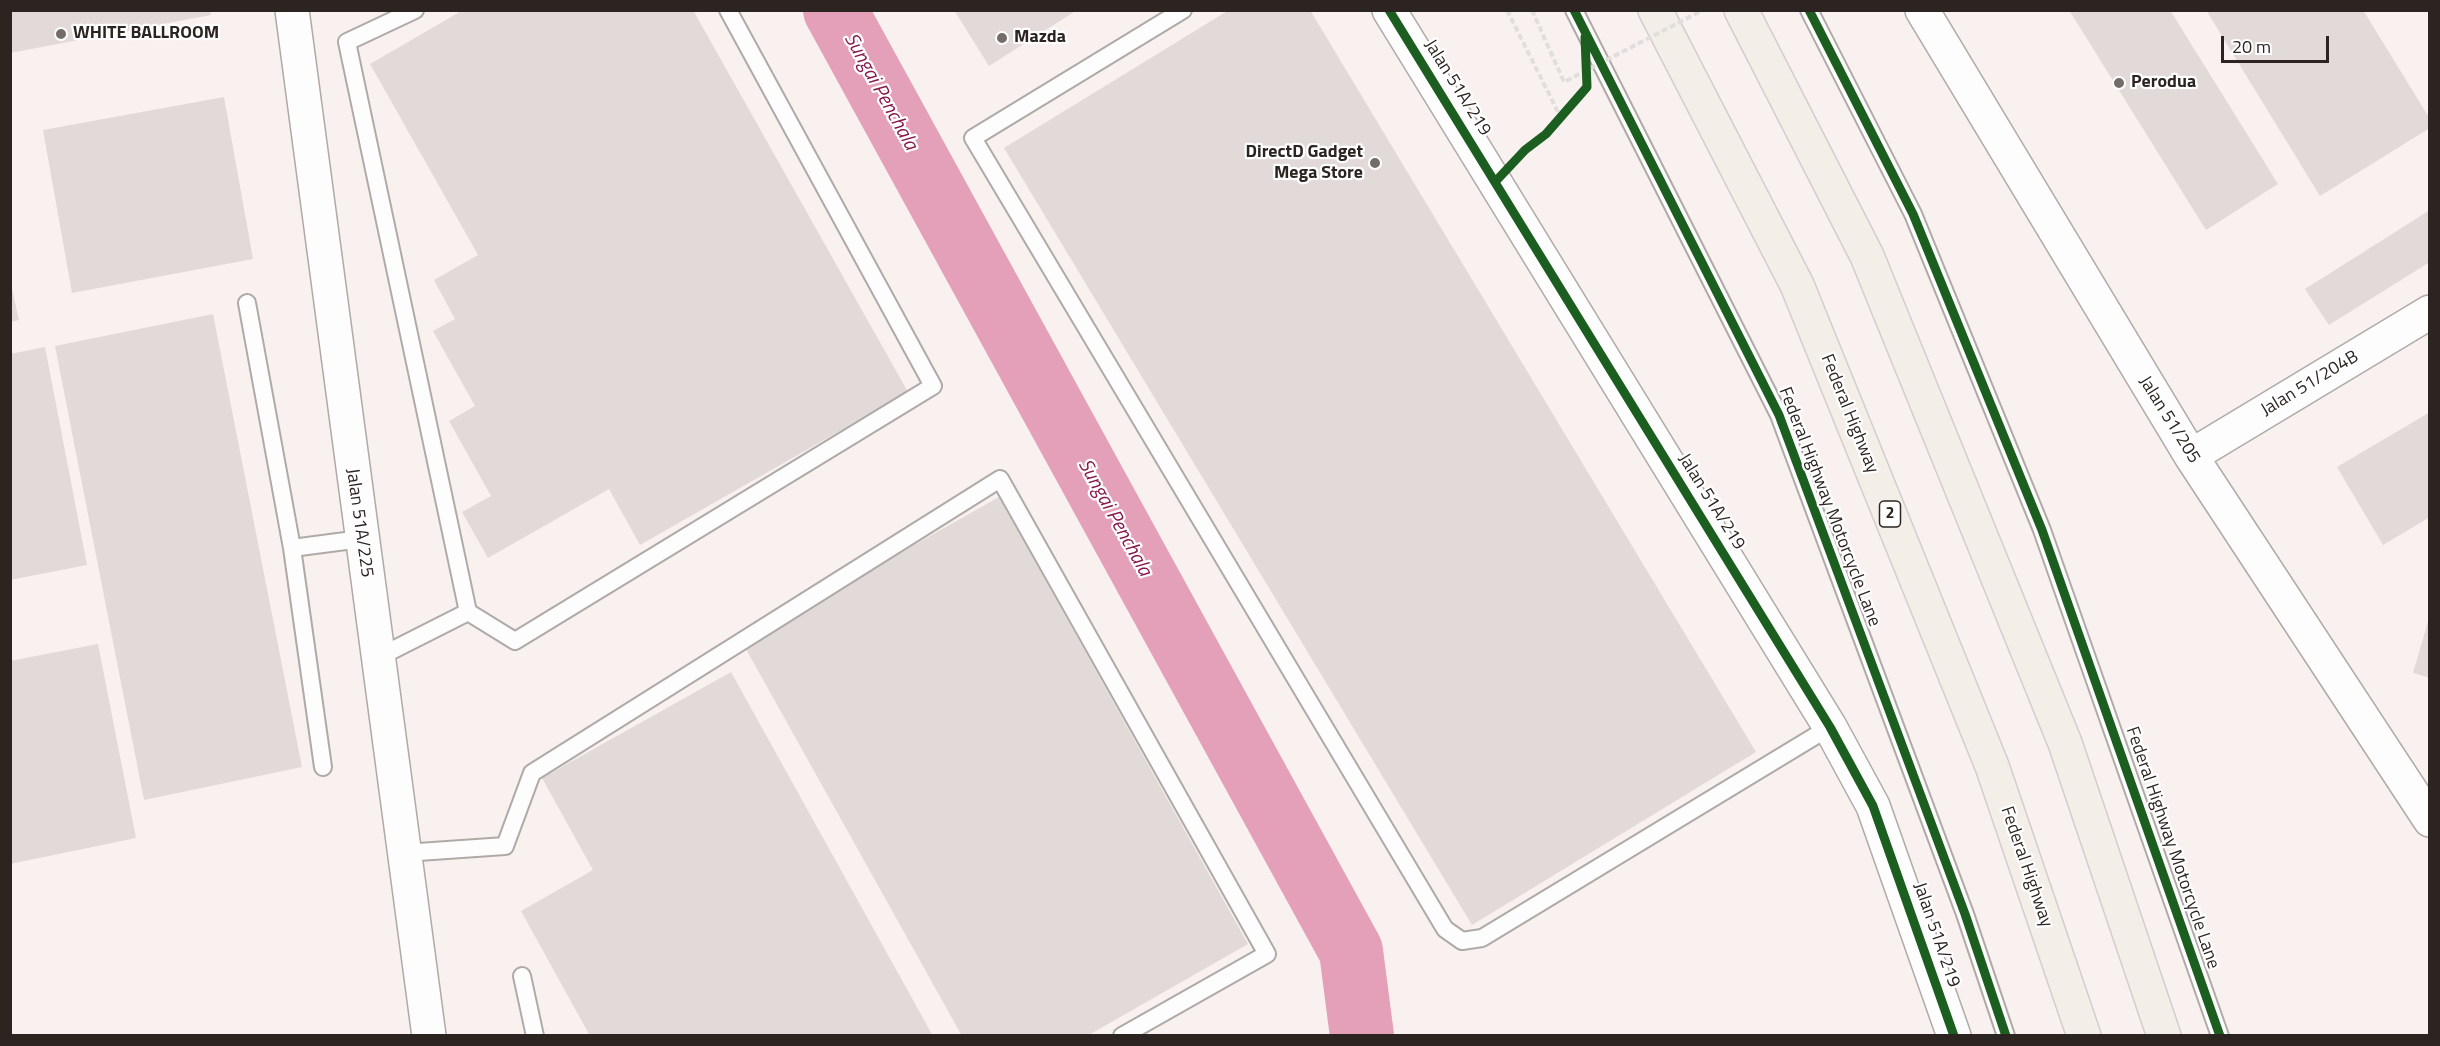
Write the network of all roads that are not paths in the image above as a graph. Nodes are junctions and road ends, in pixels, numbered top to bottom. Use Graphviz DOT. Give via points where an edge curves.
graph roads {
  1 [pos="292,10"];
  2 [pos="415,10"];
  3 [pos="728,10"];
  4 [pos="1183,10"];
  5 [pos="1389,10"];
  6 [pos="1574,10"];
  7 [pos="1655,10"];
  8 [pos="1741,10"];
  9 [pos="1809,10"];
  10 [pos="1922,10"];
  11 [pos="247,303"];
  12 [pos="2430,312"];
  13 [pos="2191,456"];
  14 [pos="361,539"];
  15 [pos="292,548"];
  16 [pos="468,612"];
  17 [pos="377,658"];
  18 [pos="1830,727"];
  19 [pos="323,766"];
  20 [pos="2430,820"];
  21 [pos="404,853"];
  22 [pos="522,976"];
  23 [pos="429,1035"];
  24 [pos="535,1035"];
  25 [pos="1122,1035"];
  26 [pos="1954,1035"];
  27 [pos="2006,1035"];
  28 [pos="2084,1035"];
  29 [pos="2164,1035"];
  30 [pos="2220,1035"];
  1 -- 14 [label="street, Jalan 51A/225"];
  2 -- 16 [label="lane" via="347,42"];
  3 -- 16 [label="lane" via="933,386 515,641"];
  4 -- 18 [label="lane" via="973,138 1446,929 1462,941 1482,938"];
  5 -- 18 [label="street, Jalan 51A/219"];
  6 -- 27 [label="lane, Federal Highway Motorcycle Lane" via="1779,415 1965,914"];
  7 -- 28 [label="highway, Federal Highway / 2" via="1797,285 1992,766"];
  8 -- 29 [label="highway" via="1867,256 2065,743"];
  9 -- 30 [label="lane, Federal Highway Motorcycle Lane" via="1913,214 2042,530"];
  10 -- 13 [label="street, Jalan 51/205"];
  11 -- 15 [label="lane"];
  12 -- 13 [label="street, Jalan 51/204B"];
  13 -- 20 [label="street, Jalan 51/205"];
  14 -- 15 [label="lane"];
  14 -- 17 [label="street, Jalan 51A/225"];
  15 -- 19 [label="lane"];
  16 -- 17 [label="lane"];
  17 -- 21 [label="street, Jalan 51A/225"];
  18 -- 26 [label="street, Jalan 51A/219" via="1873,806"];
  21 -- 23 [label="street, Jalan 51A/225"];
  21 -- 25 [label="lane" via="505,846 532,773 1000,479 1267,954"];
  22 -- 24 [label="lane"];
}
